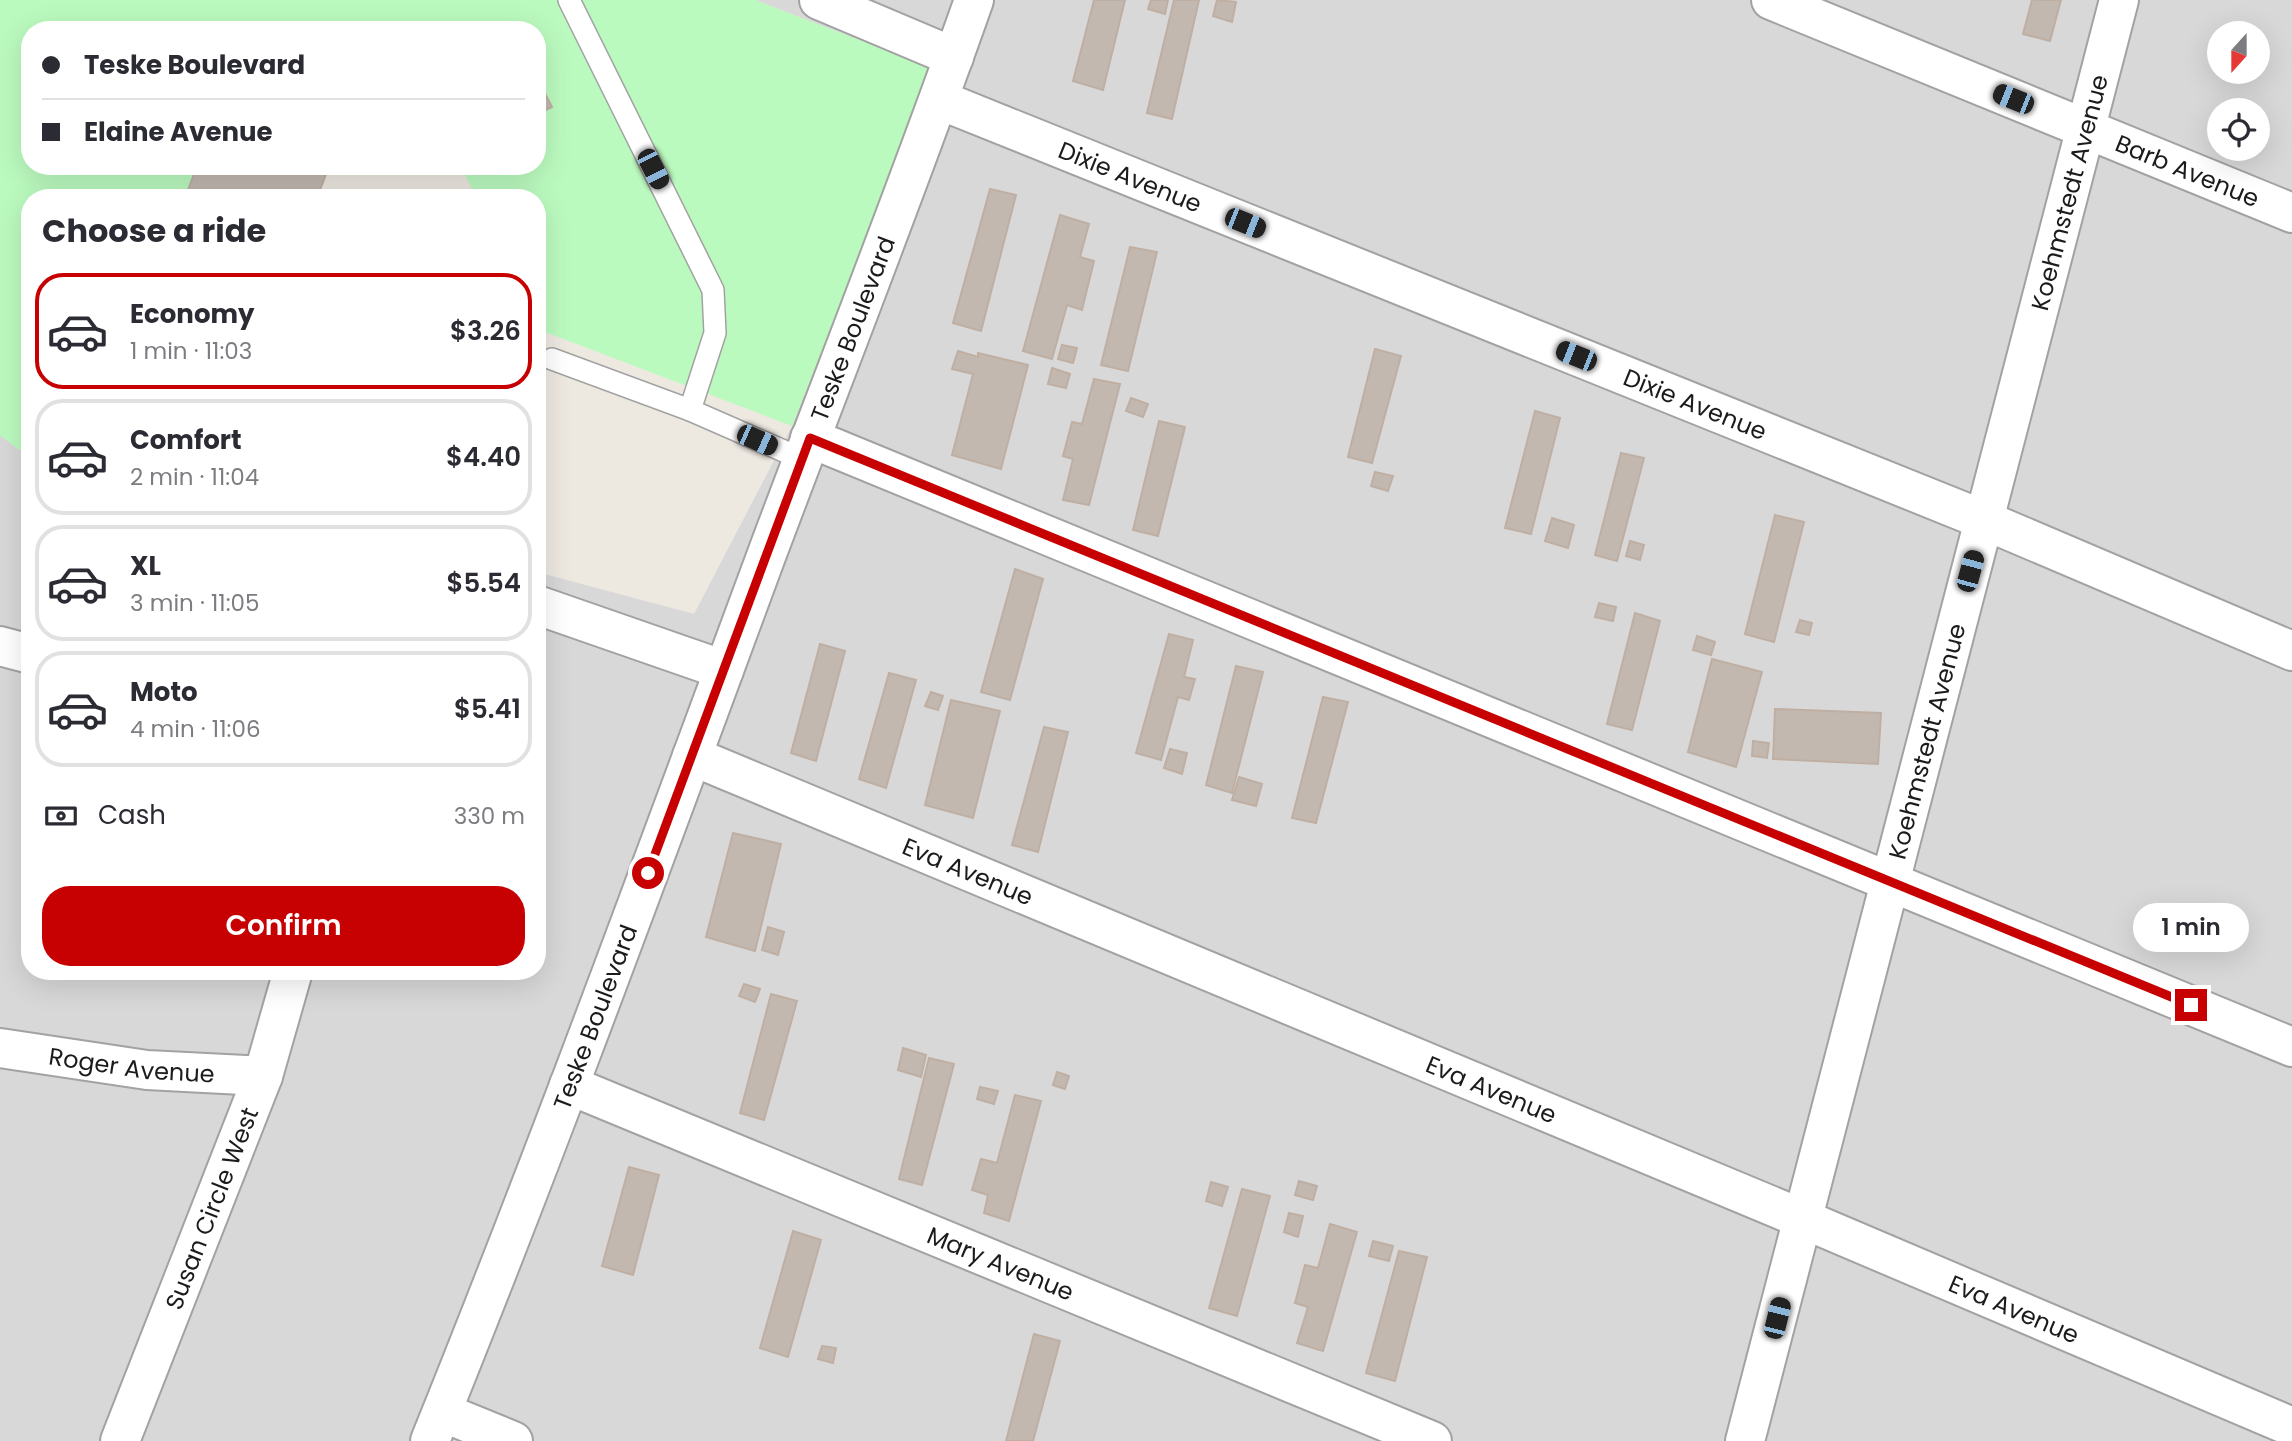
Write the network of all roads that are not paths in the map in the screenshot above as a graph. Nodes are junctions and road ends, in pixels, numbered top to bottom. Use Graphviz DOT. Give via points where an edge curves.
graph roads {
  1 [pos="569,0"];
  2 [pos="820,0"];
  3 [pos="974,0"];
  4 [pos="1771,0"];
  5 [pos="2119,0"];
  6 [pos="954,57"];
  7 [pos="940,100"];
  8 [pos="2085,128"];
  9 [pos="2292,213"];
  10 [pos="552,359"];
  11 [pos="690,410"];
  12 [pos="806,449"];
  13 [pos="1984,520"];
  14 [pos="546,608"];
  15 [pos="0,646"];
  16 [pos="2292,650"];
  17 [pos="21,652"];
  18 [pos="724,670"];
  19 [pos="692,756"];
  20 [pos="1889,881"];
  21 [pos="290,980"];
  22 [pos="2292,1046"];
  23 [pos="0,1048"];
  24 [pos="263,1076"];
  25 [pos="569,1085"];
  26 [pos="1802,1219"];
  27 [pos="436,1426"];
  28 [pos="2290,1426"];
  29 [pos="120,1441"];
  30 [pos="513,1441"];
  31 [pos="1432,1441"];
  32 [pos="1745,1441"];
  1 -- 11 [label="lane" via="713,290 715,333"];
  2 -- 6 [label="street"];
  3 -- 6 [label="street, Teske Boulevard"];
  4 -- 8 [label="street, Barb Avenue"];
  5 -- 8 [label="street, Koehmstedt Avenue"];
  6 -- 7 [label="street, Teske Boulevard"];
  7 -- 12 [label="street, Teske Boulevard"];
  7 -- 13 [label="street, Dixie Avenue"];
  8 -- 9 [label="street, Barb Avenue"];
  8 -- 13 [label="street, Koehmstedt Avenue"];
  10 -- 11 [label="lane"];
  11 -- 12 [label="lane"];
  12 -- 18 [label="street, Teske Boulevard"];
  12 -- 20 [label="street"];
  13 -- 16 [label="street, Dixie Avenue"];
  13 -- 20 [label="street, Koehmstedt Avenue"];
  14 -- 18 [label="street"];
  15 -- 17 [label="street"];
  18 -- 19 [label="street, Teske Boulevard"];
  19 -- 25 [label="street, Teske Boulevard"];
  19 -- 26 [label="street, Eva Avenue"];
  20 -- 22 [label="street"];
  20 -- 26 [label="street, Koehmstedt Avenue"];
  21 -- 24 [label="street, Susan Circle West"];
  23 -- 24 [label="street, Roger Avenue" via="146,1070"];
  24 -- 29 [label="street, Susan Circle West"];
  25 -- 27 [label="street, Teske Boulevard"];
  25 -- 31 [label="street, Mary Avenue"];
  26 -- 28 [label="street, Eva Avenue"];
  26 -- 32 [label="street, Koehmstedt Avenue"];
  27 -- 30 [label="street"];
}
